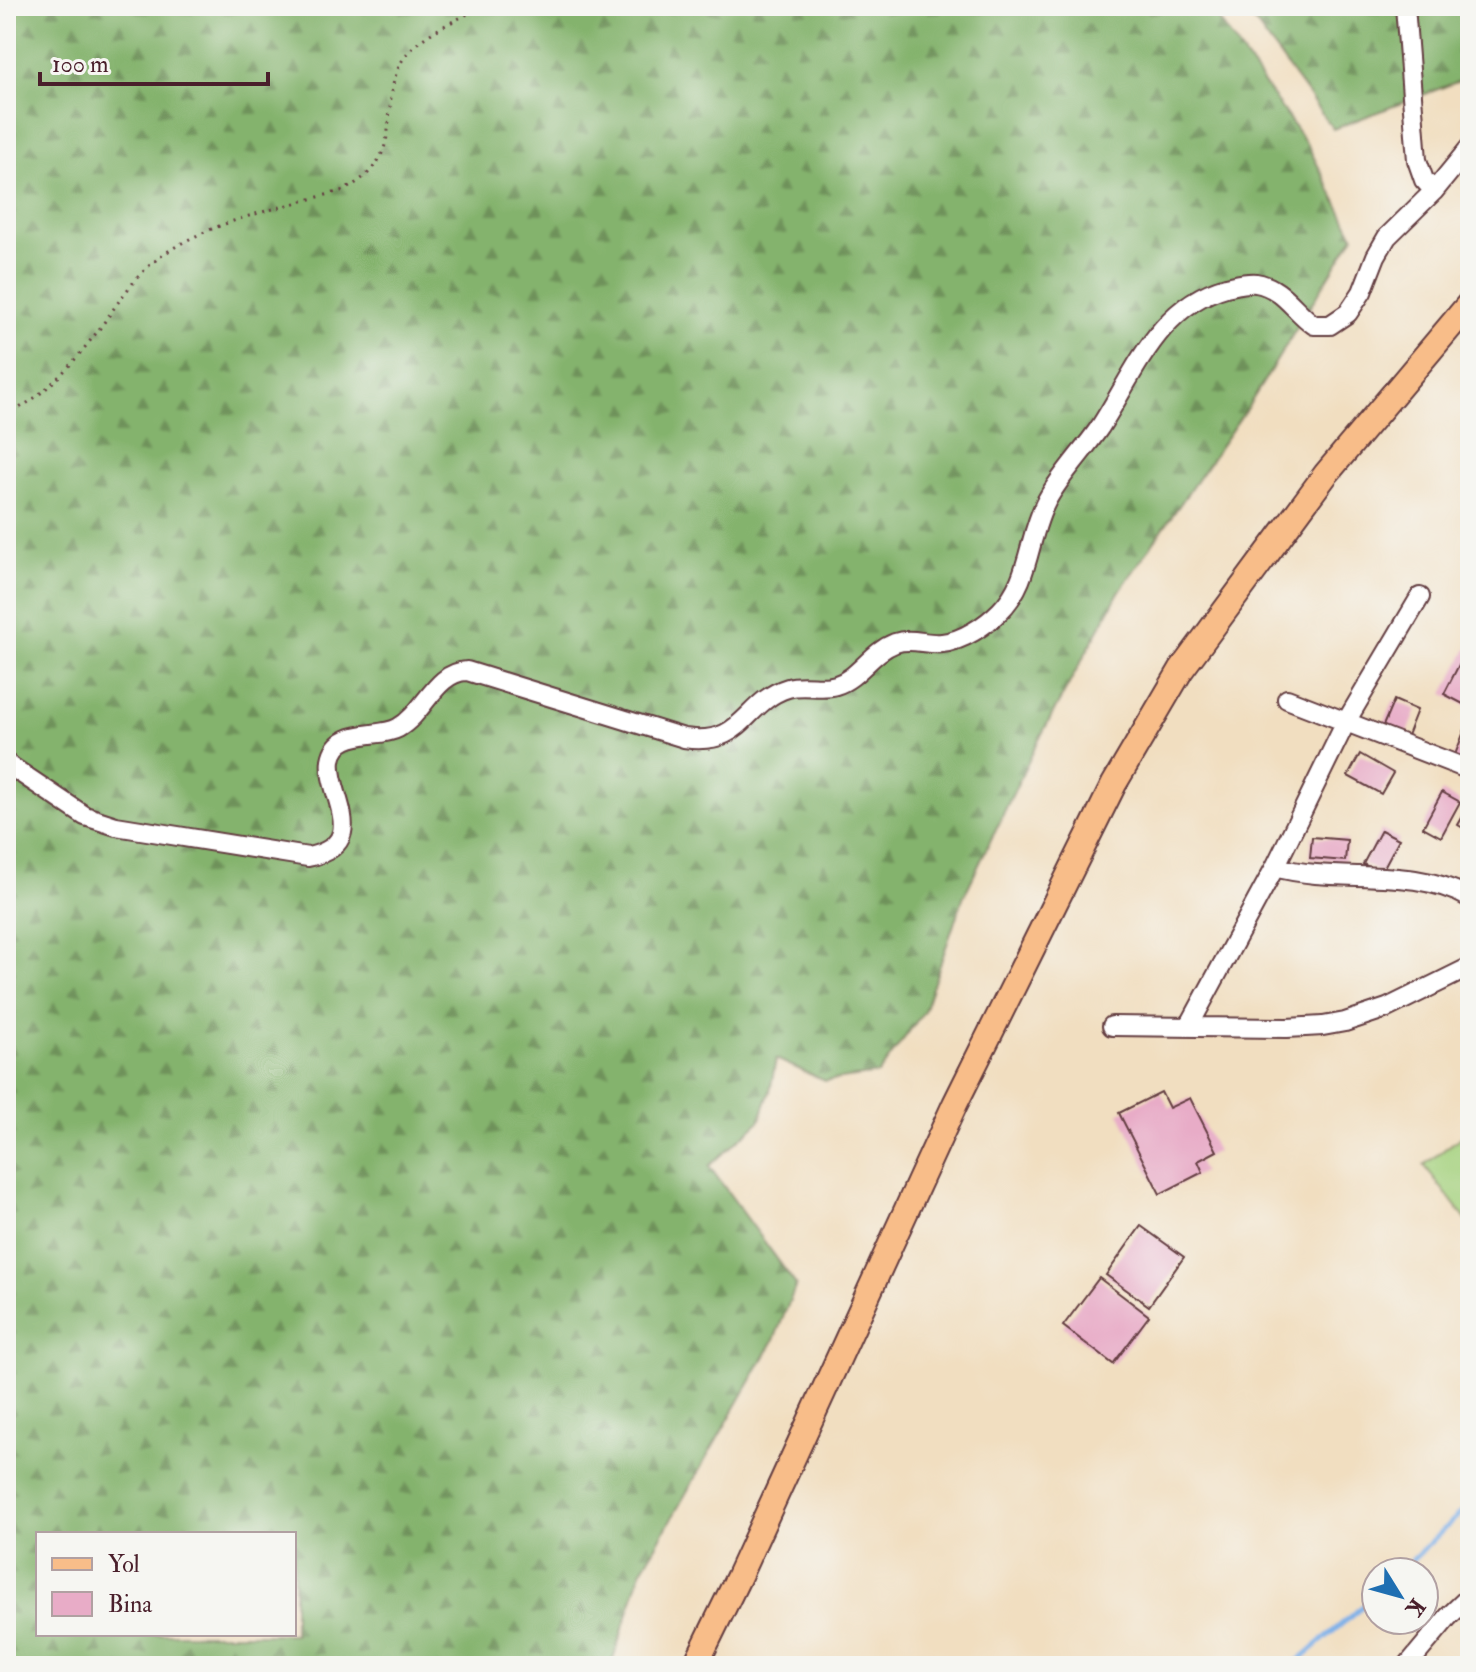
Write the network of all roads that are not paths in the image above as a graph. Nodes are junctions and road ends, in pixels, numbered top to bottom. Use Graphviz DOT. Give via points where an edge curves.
graph roads {
  1 [pos="1405,6"];
  2 [pos="1470,147"];
  3 [pos="1434,191"];
  4 [pos="1470,303"];
  5 [pos="1420,597"];
  6 [pos="1287,699"];
  7 [pos="1347,720"];
  8 [pos="6,763"];
  9 [pos="1470,770"];
  10 [pos="1275,867"];
  11 [pos="1470,898"];
  12 [pos="1470,967"];
  13 [pos="1112,1026"];
  14 [pos="1189,1026"];
  15 [pos="1470,1596"];
  16 [pos="695,1666"];
  17 [pos="1407,1666"];
  1 -- 3 [label="street" via="1417,160"];
  2 -- 3 [label="street"];
  3 -- 8 [label="street" via="1387,237 1356,303 1330,325 1314,325 1276,291 1253,283 1208,292 1176,313 1148,346 1100,427 1046,501 1020,584 984,624 942,643 897,642 836,685 780,691 728,734 684,738 457,671 402,726 339,745 331,768 343,825 334,843 308,857 116,826 85,816"];
  4 -- 16 [label="main road" via="1326,474 1181,670 1114,784 955,1104"];
  5 -- 7 [label="street"];
  6 -- 7 [label="street"];
  7 -- 9 [label="street"];
  7 -- 10 [label="street"];
  10 -- 11 [label="street" via="1310,874 1415,878"];
  10 -- 14 [label="street"];
  12 -- 14 [label="street" via="1387,1008 1345,1022 1296,1028"];
  13 -- 14 [label="street"];
  15 -- 17 [label="street"];
}
